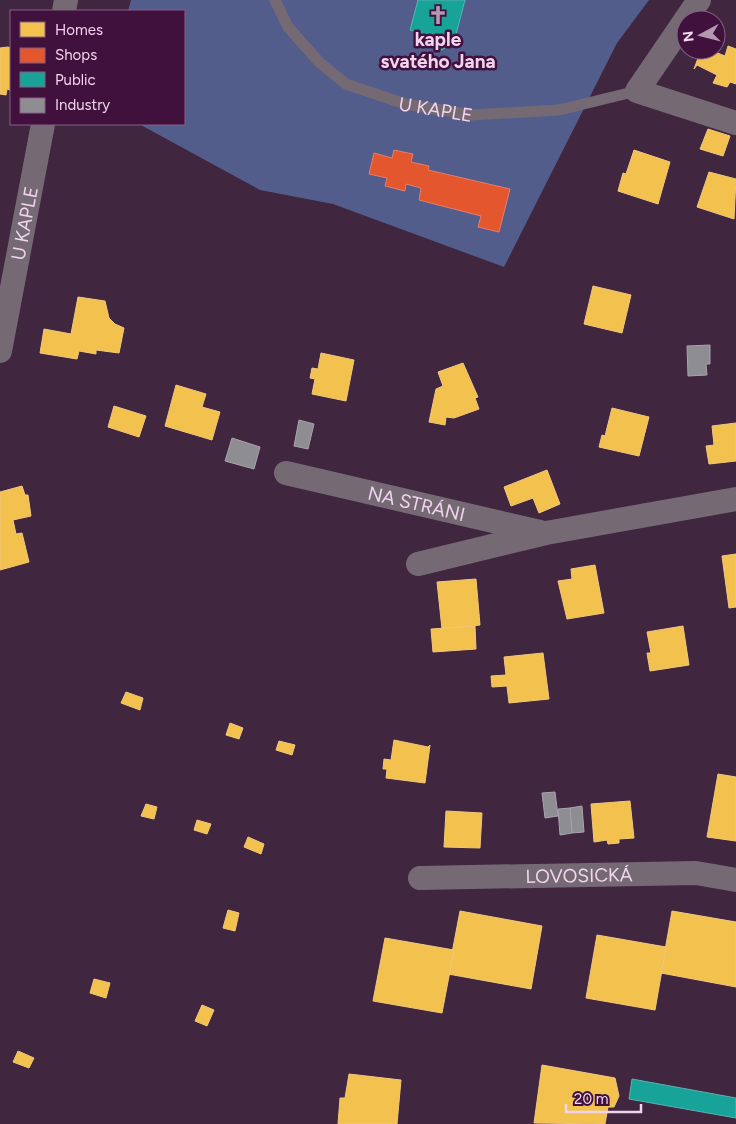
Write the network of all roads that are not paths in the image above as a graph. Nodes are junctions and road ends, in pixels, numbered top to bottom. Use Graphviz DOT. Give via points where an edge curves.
graph roads {
  1 [pos="275,0"];
  2 [pos="699,0"];
  3 [pos="637,91"];
  4 [pos="736,123"];
  5 [pos="43,125"];
  6 [pos="0,351"];
  7 [pos="286,473"];
  8 [pos="736,499"];
  9 [pos="546,533"];
  10 [pos="418,564"];
  11 [pos="420,878"];
  12 [pos="736,880"];
  1 -- 3 [label="lane, U KAPLE" via="288,27 320,63 346,84 405,104 471,115 491,114 560,110"];
  2 -- 3 [label="street"];
  3 -- 4 [label="street"];
  5 -- 6 [label="street, U KAPLE"];
  7 -- 9 [label="street, NA STRÁNI"];
  8 -- 9 [label="street, NA STRÁNI"];
  9 -- 10 [label="street, NA STRÁNI"];
  11 -- 12 [label="street, LOVOSICKÁ" via="696,874"];
}
